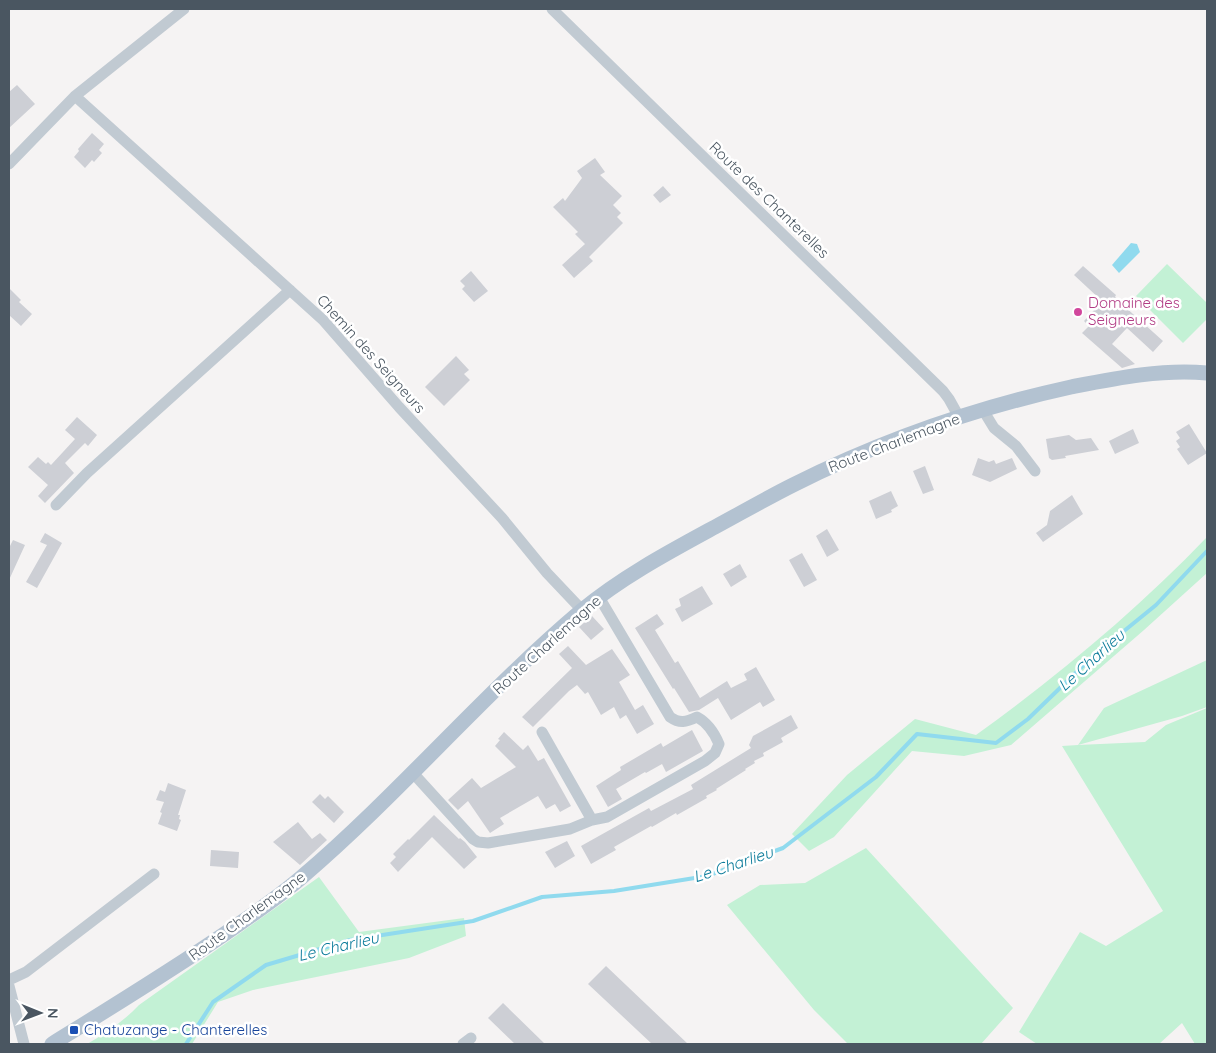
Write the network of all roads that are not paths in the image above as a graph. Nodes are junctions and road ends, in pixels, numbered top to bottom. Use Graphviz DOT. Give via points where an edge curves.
graph roads {
  1 [pos="184,9"];
  2 [pos="552,9"];
  3 [pos="75,96"];
  4 [pos="9,164"];
  5 [pos="290,290"];
  6 [pos="1207,373"];
  7 [pos="983,410"];
  8 [pos="959,417"];
  9 [pos="1035,471"];
  10 [pos="56,505"];
  11 [pos="599,597"];
  12 [pos="582,610"];
  13 [pos="542,732"];
  14 [pos="412,773"];
  15 [pos="592,820"];
  16 [pos="154,874"];
  17 [pos="9,980"];
  18 [pos="9,986"];
  19 [pos="24,1044"];
  20 [pos="52,1044"];
  1 -- 3 [label="street"];
  2 -- 8 [label="street, Route des Chanterelles" via="943,391"];
  3 -- 4 [label="street"];
  3 -- 5 [label="street, Chemin des Seigneurs"];
  5 -- 10 [label="street"];
  5 -- 12 [label="street, Chemin des Seigneurs" via="323,320"];
  6 -- 7 [label="main road, Route Charlemagne" via="1136,375 1063,389"];
  7 -- 8 [label="main road, Route Charlemagne"];
  7 -- 9 [label="street" via="994,428 1016,446"];
  8 -- 11 [label="main road, Route Charlemagne" via="901,437 794,484 658,558"];
  11 -- 12 [label="main road, Route Charlemagne"];
  11 -- 15 [label="street" via="670,717 678,722 697,718 706,722 719,744 715,753 705,761 607,817"];
  12 -- 14 [label="main road, Route Charlemagne"];
  13 -- 15 [label="street"];
  14 -- 15 [label="street" via="478,842 570,829"];
  14 -- 20 [label="main road, Route Charlemagne" via="359,826 274,899 193,956"];
  16 -- 17 [label="street" via="26,972"];
  18 -- 19 [label="street"];
}
